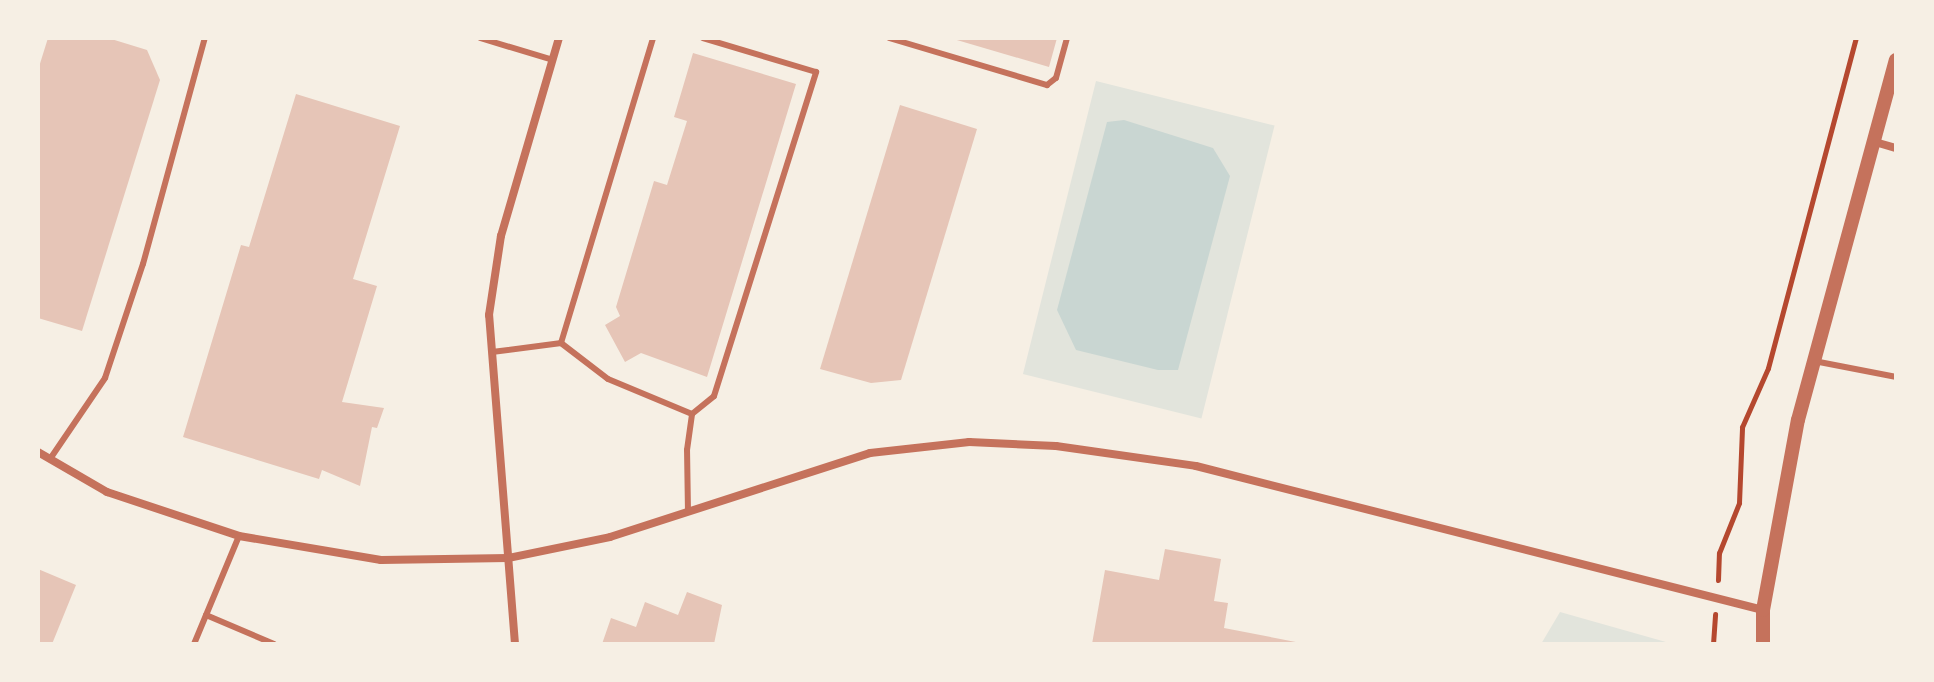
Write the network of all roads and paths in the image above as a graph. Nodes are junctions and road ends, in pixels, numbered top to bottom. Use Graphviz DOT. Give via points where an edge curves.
graph roads {
  1 [pos="205,38"];
  2 [pos="480,38"];
  3 [pos="559,38"];
  4 [pos="653,38"];
  5 [pos="703,38"];
  6 [pos="889,38"];
  7 [pos="1067,38"];
  8 [pos="1856,38"];
  9 [pos="553,60"];
  10 [pos="1896,60"];
  11 [pos="1875,142"];
  12 [pos="1896,148"];
  13 [pos="561,343"];
  14 [pos="492,352"];
  15 [pos="1814,361"];
  16 [pos="1896,377"];
  17 [pos="692,414"];
  18 [pos="38,452"];
  19 [pos="50,459"];
  20 [pos="688,512"];
  21 [pos="239,536"];
  22 [pos="1719,553"];
  23 [pos="508,558"];
  24 [pos="1763,610"];
  25 [pos="206,615"];
  26 [pos="1714,634"];
  27 [pos="194,644"];
  28 [pos="274,644"];
  29 [pos="515,644"];
  30 [pos="1713,644"];
  31 [pos="1763,644"];
  1 -- 19 [label="lane" via="143,264 105,378"];
  2 -- 9 [label="lane"];
  3 -- 9 [label="street"];
  4 -- 13 [label="lane"];
  5 -- 17 [label="lane" via="816,72 714,396"];
  6 -- 7 [label="lane" via="1047,85 1056,78"];
  8 -- 22 [label="path" via="1768,368 1742,427 1739,503"];
  9 -- 14 [label="street" via="501,236 489,315"];
  10 -- 11 [label="street"];
  11 -- 12 [label="street"];
  11 -- 15 [label="street"];
  13 -- 14 [label="lane"];
  13 -- 17 [label="lane" via="608,379"];
  14 -- 23 [label="street"];
  15 -- 16 [label="lane"];
  15 -- 24 [label="street"];
  17 -- 20 [label="lane"];
  18 -- 19 [label="street"];
  19 -- 21 [label="street" via="107,492"];
  20 -- 23 [label="street" via="610,537"];
  20 -- 24 [label="street" via="870,453 969,442 1056,446 1196,466"];
  21 -- 23 [label="street" via="381,560"];
  21 -- 25 [label="lane"];
  23 -- 29 [label="street"];
  24 -- 31 [label="street"];
  25 -- 27 [label="lane"];
  25 -- 28 [label="lane"];
  26 -- 30 [label="path"];
}
